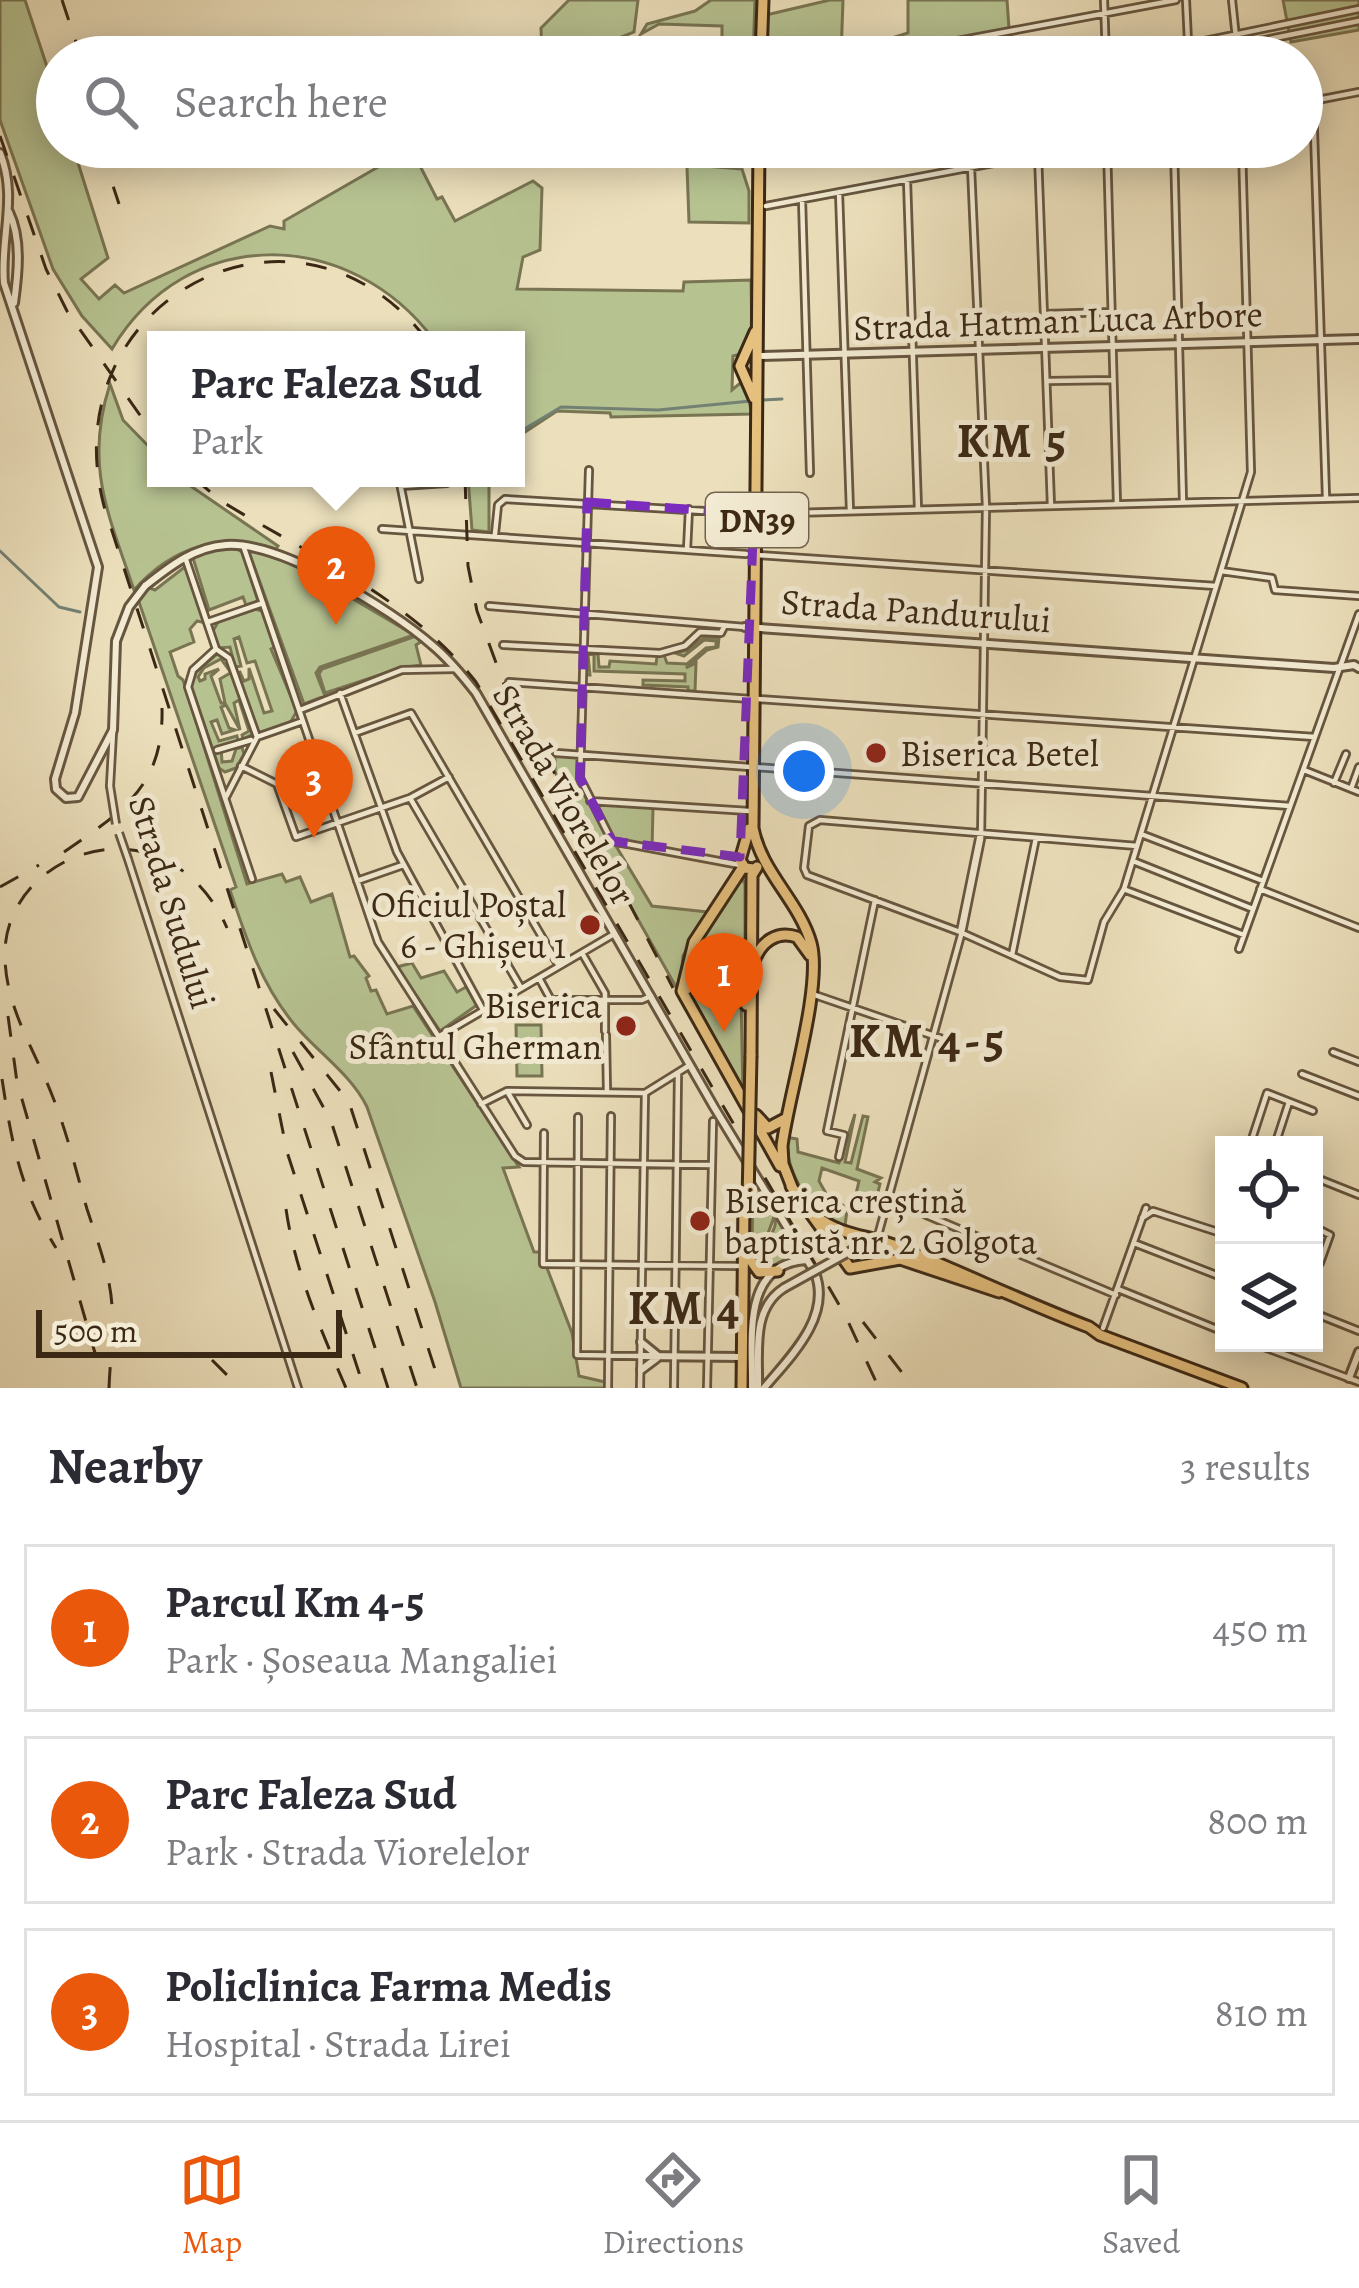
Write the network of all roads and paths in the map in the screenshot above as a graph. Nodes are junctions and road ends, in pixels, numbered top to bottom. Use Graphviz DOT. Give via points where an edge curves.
graph roads {
  1 [pos="760,0"];
  2 [pos="1104,0"];
  3 [pos="1176,0"];
  4 [pos="1186,0"];
  5 [pos="1232,0"];
  6 [pos="1153,2"];
  7 [pos="1359,9"];
  8 [pos="1105,14"];
  9 [pos="1359,21"];
  10 [pos="1236,35"];
  11 [pos="759,36"];
  12 [pos="985,36"];
  13 [pos="1106,36"];
  14 [pos="1188,36"];
  15 [pos="1231,36"];
  16 [pos="1286,36"];
  17 [pos="1359,92"];
  18 [pos="1323,99"];
  19 [pos="0,153"];
  20 [pos="757,168"];
  21 [pos="757,168"];
  22 [pos="966,168"];
  23 [pos="971,168"];
  24 [pos="1039,168"];
  25 [pos="1108,168"];
  26 [pos="1175,168"];
  27 [pos="1243,168"];
  28 [pos="1315,168"];
  29 [pos="907,180"];
  30 [pos="839,192"];
  31 [pos="802,199"];
  32 [pos="766,206"];
  33 [pos="9,212"];
  34 [pos="0,296"];
  35 [pos="14,306"];
  36 [pos="1111,311"];
  37 [pos="1046,314"];
  38 [pos="1359,339"];
  39 [pos="1321,340"];
  40 [pos="1249,342"];
  41 [pos="1179,344"];
  42 [pos="1112,346"];
  43 [pos="1047,348"];
  44 [pos="978,350"];
  45 [pos="911,352"];
  46 [pos="844,354"];
  47 [pos="806,355"];
  48 [pos="758,356"];
  49 [pos="744,359"];
  50 [pos="758,370"];
  51 [pos="742,372"];
  52 [pos="1113,380"];
  53 [pos="1048,381"];
  54 [pos="589,470"];
  55 [pos="810,473"];
  56 [pos="401,487"];
  57 [pos="1326,498"];
  58 [pos="1359,498"];
  59 [pos="1242,500"];
  60 [pos="587,502"];
  61 [pos="1183,502"];
  62 [pos="1117,504"];
  63 [pos="1051,506"];
  64 [pos="986,507"];
  65 [pos="689,509"];
  66 [pos="918,509"];
  67 [pos="850,511"];
  68 [pos="755,514"];
  69 [pos="382,529"];
  70 [pos="410,531"];
  71 [pos="495,537"];
  72 [pos="586,543"];
  73 [pos="243,544"];
  74 [pos="687,550"];
  75 [pos="751,554"];
  76 [pos="185,557"];
  77 [pos="985,570"];
  78 [pos="1221,571"];
  79 [pos="419,580"];
  80 [pos="1216,586"];
  81 [pos="1359,596"];
  82 [pos="263,603"];
  83 [pos="489,606"];
  84 [pos="583,613"];
  85 [pos="1359,614"];
  86 [pos="700,621"];
  87 [pos="208,622"];
  88 [pos="724,627"];
  89 [pos="751,627"];
  90 [pos="700,632"];
  91 [pos="985,642"];
  92 [pos="503,645"];
  93 [pos="216,649"];
  94 [pos="583,649"];
  95 [pos="1346,650"];
  96 [pos="1195,657"];
  97 [pos="1356,666"];
  98 [pos="1340,668"];
  99 [pos="458,669"];
  100 [pos="509,682"];
  101 [pos="582,687"];
  102 [pos="340,693"];
  103 [pos="753,699"];
  104 [pos="300,710"];
  105 [pos="984,715"];
  106 [pos="302,722"];
  107 [pos="1174,728"];
  108 [pos="113,730"];
  109 [pos="355,733"];
  110 [pos="1315,737"];
  111 [pos="255,739"];
  112 [pos="214,751"];
  113 [pos="556,753"];
  114 [pos="1346,754"];
  115 [pos="580,755"];
  116 [pos="241,766"];
  117 [pos="752,767"];
  118 [pos="1359,767"];
  119 [pos="1304,770"];
  120 [pos="449,777"];
  121 [pos="1334,783"];
  122 [pos="983,784"];
  123 [pos="1351,789"];
  124 [pos="1359,792"];
  125 [pos="226,797"];
  126 [pos="1153,797"];
  127 [pos="410,798"];
  128 [pos="590,801"];
  129 [pos="1290,806"];
  130 [pos="381,808"];
  131 [pos="749,811"];
  132 [pos="337,823"];
  133 [pos="980,834"];
  134 [pos="1141,834"];
  135 [pos="1036,838"];
  136 [pos="1137,846"];
  137 [pos="759,855"];
  138 [pos="1132,861"];
  139 [pos="724,862"];
  140 [pos="403,865"];
  141 [pos="744,865"];
  142 [pos="252,879"];
  143 [pos="357,880"];
  144 [pos="1262,885"];
  145 [pos="1124,890"];
  146 [pos="875,900"];
  147 [pos="1253,909"];
  148 [pos="1359,928"];
  149 [pos="960,932"];
  150 [pos="615,933"];
  151 [pos="1244,935"];
  152 [pos="1239,949"];
  153 [pos="582,953"];
  154 [pos="1012,955"];
  155 [pos="559,966"];
  156 [pos="813,967"];
  157 [pos="751,972"];
  158 [pos="686,976"];
  159 [pos="539,977"];
  160 [pos="521,988"];
  161 [pos="810,993"];
  162 [pos="651,996"];
  163 [pos="605,1000"];
  164 [pos="855,1009"];
  165 [pos="483,1010"];
  166 [pos="748,1013"];
  167 [pos="438,1037"];
  168 [pos="937,1037"];
  169 [pos="1333,1052"];
  170 [pos="749,1056"];
  171 [pos="1359,1062"];
  172 [pos="690,1066"];
  173 [pos="678,1073"];
  174 [pos="1302,1074"];
  175 [pos="731,1082"];
  176 [pos="507,1091"];
  177 [pos="607,1092"];
  178 [pos="645,1094"];
  179 [pos="1359,1096"];
  180 [pos="1289,1102"];
  181 [pos="481,1104"];
  182 [pos="1313,1111"];
  183 [pos="756,1115"];
  184 [pos="611,1116"];
  185 [pos="787,1116"];
  186 [pos="578,1118"];
  187 [pos="713,1121"];
  188 [pos="527,1125"];
  189 [pos="544,1133"];
  190 [pos="1253,1136"];
  191 [pos="1278,1136"];
  192 [pos="766,1143"];
  193 [pos="839,1157"];
  194 [pos="779,1158"];
  195 [pos="544,1163"];
  196 [pos="578,1163"];
  197 [pos="610,1163"];
  198 [pos="644,1164"];
  199 [pos="676,1165"];
  200 [pos="709,1165"];
  201 [pos="883,1180"];
  202 [pos="1323,1181"];
  203 [pos="892,1183"];
  204 [pos="1359,1195"];
  205 [pos="888,1199"];
  206 [pos="800,1200"];
  207 [pos="746,1201"];
  208 [pos="1146,1208"];
  209 [pos="1142,1218"];
  210 [pos="1215,1231"];
  211 [pos="845,1233"];
  212 [pos="880,1243"];
  213 [pos="1134,1243"];
  214 [pos="797,1246"];
  215 [pos="835,1250"];
  216 [pos="747,1255"];
  217 [pos="806,1260"];
  218 [pos="792,1262"];
  219 [pos="577,1264"];
  220 [pos="609,1265"];
  221 [pos="643,1265"];
  222 [pos="675,1265"];
  223 [pos="708,1266"];
  224 [pos="740,1266"];
  225 [pos="778,1271"];
  226 [pos="1215,1274"];
  227 [pos="999,1292"];
  228 [pos="1117,1292"];
  229 [pos="1323,1317"];
  230 [pos="1215,1329"];
  231 [pos="1100,1330"];
  232 [pos="1359,1331"];
  233 [pos="641,1342"];
  234 [pos="1278,1352"];
  235 [pos="1359,1352"];
  236 [pos="608,1355"];
  237 [pos="641,1356"];
  238 [pos="660,1356"];
  239 [pos="674,1356"];
  240 [pos="707,1357"];
  241 [pos="742,1363"];
  242 [pos="641,1370"];
  243 [pos="1349,1378"];
  244 [pos="1359,1382"];
  245 [pos="298,1388"];
  246 [pos="608,1388"];
  247 [pos="640,1388"];
  248 [pos="674,1388"];
  249 [pos="707,1388"];
  250 [pos="753,1388"];
  251 [pos="1242,1388"];
  1 -- 11 [label="main road"];
  2 -- 8 [label="street"];
  3 -- 6 [label="street"];
  4 -- 14 [label="street"];
  5 -- 10 [label="street"];
  6 -- 8 [label="street"];
  7 -- 10 [label="street"];
  8 -- 12 [label="street"];
  8 -- 13 [label="street"];
  9 -- 16 [label="street"];
  10 -- 15 [label="street"];
  17 -- 18 [label="street"];
  19 -- 33 [label="street, Strada Sudului"];
  20 -- 48 [label="main road, DN39"];
  21 -- 49 [label="main road, DN39" via="756,329"];
  22 -- 29 [label="street"];
  23 -- 44 [label="street"];
  24 -- 37 [label="street"];
  25 -- 36 [label="street"];
  26 -- 41 [label="street"];
  27 -- 40 [label="street"];
  28 -- 39 [label="street"];
  29 -- 30 [label="street"];
  29 -- 45 [label="street"];
  30 -- 31 [label="street"];
  30 -- 46 [label="street"];
  31 -- 32 [label="street"];
  31 -- 47 [label="street"];
  33 -- 35 [label="street, Strada Sudului" via="16,226"];
  33 -- 35 [label="street, Strada Sudului" via="1,254"];
  34 -- 35 [label="street"];
  35 -- 108 [label="street, Strada Sudului" via="98,567 72,731 55,779 62,796 78,796"];
  36 -- 37 [label="street"];
  36 -- 42 [label="street"];
  37 -- 43 [label="street"];
  38 -- 39 [label="street, Strada Hatman Luca Arbore"];
  39 -- 40 [label="street, Strada Hatman Luca Arbore"];
  39 -- 57 [label="street"];
  40 -- 41 [label="street, Strada Hatman Luca Arbore"];
  40 -- 59 [label="street" via="1252,464"];
  41 -- 42 [label="street, Strada Hatman Luca Arbore"];
  41 -- 61 [label="street"];
  42 -- 43 [label="street, Strada Hatman Luca Arbore"];
  42 -- 52 [label="street"];
  43 -- 44 [label="street, Strada Hatman Luca Arbore"];
  43 -- 53 [label="street"];
  44 -- 45 [label="street, Strada Hatman Luca Arbore"];
  44 -- 64 [label="street"];
  45 -- 46 [label="street, Strada Hatman Luca Arbore"];
  45 -- 66 [label="street"];
  46 -- 47 [label="street, Strada Hatman Luca Arbore"];
  46 -- 67 [label="street"];
  47 -- 48 [label="street, Strada Hatman Luca Arbore"];
  47 -- 55 [label="street"];
  48 -- 49 [label="main road"];
  48 -- 50 [label="main road, DN39"];
  49 -- 51 [label="main road, DN39"];
  50 -- 51 [label="main road"];
  50 -- 68 [label="main road, DN39"];
  51 -- 68 [label="main road, DN39" via="754,399"];
  52 -- 53 [label="street"];
  52 -- 62 [label="street"];
  53 -- 63 [label="street"];
  54 -- 60 [label="street"];
  56 -- 70 [label="street"];
  57 -- 58 [label="street"];
  57 -- 59 [label="street"];
  59 -- 61 [label="street"];
  59 -- 78 [label="street"];
  60 -- 65 [label="street"];
  60 -- 71 [label="street" via="502,500"];
  60 -- 72 [label="street"];
  61 -- 62 [label="street"];
  62 -- 63 [label="street"];
  63 -- 64 [label="street"];
  64 -- 66 [label="street"];
  64 -- 77 [label="street"];
  65 -- 68 [label="street"];
  65 -- 74 [label="street"];
  66 -- 67 [label="street"];
  67 -- 68 [label="street"];
  68 -- 75 [label="main road, DN39"];
  68 -- 89 [label="main road, DN39"];
  69 -- 70 [label="street"];
  70 -- 71 [label="street"];
  70 -- 79 [label="street"];
  71 -- 72 [label="street"];
  72 -- 74 [label="street"];
  72 -- 84 [label="street"];
  73 -- 76 [label="street"];
  73 -- 82 [label="street"];
  73 -- 99 [label="street, Strada Viorelelor" via="278,552 413,629"];
  74 -- 75 [label="street"];
  75 -- 77 [label="street"];
  75 -- 89 [label="main road, DN39"];
  76 -- 87 [label="street"];
  76 -- 108 [label="street, bridge" via="145,586 124,617"];
  77 -- 80 [label="street"];
  77 -- 91 [label="street"];
  78 -- 80 [label="street"];
  78 -- 81 [label="street" via="1272,578 1275,590"];
  80 -- 96 [label="street"];
  82 -- 87 [label="street"];
  82 -- 104 [label="street"];
  83 -- 84 [label="street, Strada Pandurului"];
  84 -- 86 [label="street, Strada Pandurului"];
  84 -- 94 [label="street"];
  85 -- 95 [label="street"];
  86 -- 88 [label="street, Strada Pandurului"];
  86 -- 90 [label="street"];
  87 -- 93 [label="street"];
  88 -- 89 [label="street, Strada Pandurului"];
  88 -- 90 [label="street"];
  89 -- 91 [label="street, Strada Pandurului"];
  89 -- 103 [label="main road, DN39"];
  90 -- 94 [label="street" via="660,653"];
  91 -- 96 [label="street, Strada Pandurului"];
  91 -- 105 [label="street"];
  92 -- 94 [label="street"];
  93 -- 111 [label="street" via="230,658"];
  93 -- 112 [label="street" via="188,681"];
  94 -- 101 [label="street"];
  95 -- 97 [label="street"];
  95 -- 98 [label="street"];
  96 -- 98 [label="street, Strada Pandurului"];
  96 -- 107 [label="street"];
  97 -- 98 [label="street"];
  98 -- 110 [label="street"];
  99 -- 102 [label="street" via="402,670"];
  99 -- 150 [label="street, Strada Viorelelor"];
  100 -- 101 [label="street"];
  101 -- 103 [label="street"];
  101 -- 115 [label="street"];
  102 -- 104 [label="street"];
  102 -- 109 [label="street"];
  103 -- 105 [label="street"];
  103 -- 117 [label="main road, DN39"];
  104 -- 106 [label="street"];
  105 -- 107 [label="street"];
  105 -- 122 [label="street"];
  106 -- 111 [label="street"];
  106 -- 132 [label="street"];
  107 -- 110 [label="street"];
  107 -- 126 [label="street"];
  108 -- 245 [label="street, Strada Sudului, bridge" via="116,824"];
  109 -- 120 [label="street" via="411,712"];
  109 -- 130 [label="street"];
  110 -- 119 [label="street"];
  111 -- 112 [label="street"];
  111 -- 116 [label="street"];
  112 -- 125 [label="street"];
  113 -- 115 [label="street"];
  114 -- 121 [label="street"];
  115 -- 117 [label="street"];
  115 -- 128 [label="street"];
  116 -- 125 [label="street"];
  116 -- 132 [label="street" via="277,784 296,837"];
  117 -- 122 [label="street"];
  117 -- 131 [label="main road, DN39"];
  117 -- 137 [label="main road, DN39"];
  118 -- 123 [label="street"];
  119 -- 121 [label="street"];
  119 -- 129 [label="street"];
  120 -- 127 [label="street"];
  120 -- 155 [label="street"];
  121 -- 123 [label="street"];
  122 -- 126 [label="street"];
  122 -- 133 [label="street"];
  123 -- 124 [label="street"];
  125 -- 142 [label="street"];
  126 -- 129 [label="street"];
  126 -- 134 [label="street"];
  127 -- 130 [label="street"];
  127 -- 160 [label="street"];
  128 -- 131 [label="street"];
  128 -- 139 [label="street" via="612,841"];
  129 -- 144 [label="street"];
  130 -- 132 [label="street"];
  130 -- 140 [label="street"];
  131 -- 141 [label="main road, DN39"];
  132 -- 143 [label="street"];
  133 -- 135 [label="street"];
  133 -- 146 [label="street" via="820,820 808,826 807,874"];
  133 -- 149 [label="street"];
  134 -- 136 [label="street"];
  134 -- 144 [label="street"];
  135 -- 136 [label="street"];
  135 -- 154 [label="street"];
  136 -- 138 [label="street"];
  137 -- 141 [label="main road, DN39"];
  137 -- 141 [label="main road"];
  137 -- 156 [label="main road" via="806,932"];
  138 -- 145 [label="street"];
  138 -- 147 [label="street"];
  139 -- 141 [label="main road"];
  139 -- 141 [label="street"];
  140 -- 143 [label="street"];
  140 -- 165 [label="street"];
  141 -- 157 [label="main road, DN39" via="752,887"];
  141 -- 158 [label="main road" via="694,942"];
  141 -- 166 [label="main road, DN39"];
  143 -- 167 [label="street" via="386,956"];
  144 -- 147 [label="street"];
  144 -- 148 [label="street"];
  145 -- 151 [label="street"];
  145 -- 154 [label="street" via="1104,922 1088,980"];
  146 -- 149 [label="street"];
  146 -- 164 [label="street"];
  147 -- 151 [label="street"];
  149 -- 154 [label="street"];
  149 -- 168 [label="street"];
  150 -- 153 [label="street"];
  150 -- 162 [label="street, Strada Viorelelor"];
  151 -- 152 [label="street"];
  153 -- 155 [label="street"];
  153 -- 163 [label="street"];
  155 -- 159 [label="street"];
  156 -- 157 [label="main road" via="802,942 786,934 763,945"];
  156 -- 161 [label="main road"];
  157 -- 170 [label="main road"];
  158 -- 166 [label="main road" via="724,967 741,984"];
  158 -- 175 [label="main road" via="688,1006"];
  159 -- 160 [label="street"];
  159 -- 163 [label="street" via="551,1000"];
  160 -- 165 [label="street"];
  161 -- 164 [label="street"];
  161 -- 185 [label="main road"];
  162 -- 163 [label="street"];
  162 -- 172 [label="street, Strada Viorelelor"];
  163 -- 177 [label="street"];
  164 -- 168 [label="street"];
  164 -- 193 [label="street" via="827,1131 844,1135"];
  165 -- 167 [label="street"];
  166 -- 170 [label="main road, DN39"];
  167 -- 181 [label="street"];
  168 -- 203 [label="street"];
  169 -- 171 [label="street"];
  170 -- 207 [label="main road, DN39, bridge"];
  172 -- 173 [label="street"];
  172 -- 214 [label="street, Strada Viorelelor"];
  173 -- 178 [label="street"];
  173 -- 199 [label="street"];
  174 -- 179 [label="street"];
  175 -- 183 [label="main road"];
  175 -- 192 [label="main road"];
  176 -- 177 [label="street"];
  176 -- 181 [label="street"];
  176 -- 188 [label="street"];
  177 -- 178 [label="street"];
  178 -- 198 [label="street"];
  180 -- 182 [label="street"];
  180 -- 190 [label="street" via="1268,1094"];
  180 -- 191 [label="street"];
  181 -- 195 [label="street" via="521,1162"];
  183 -- 185 [label="main road" via="769,1128"];
  183 -- 192 [label="main road"];
  184 -- 197 [label="street"];
  185 -- 192 [label="main road"];
  185 -- 194 [label="main road"];
  186 -- 196 [label="street"];
  187 -- 200 [label="street"];
  189 -- 195 [label="street"];
  192 -- 194 [label="main road"];
  194 -- 206 [label="main road"];
  195 -- 196 [label="street"];
  195 -- 219 [label="street" via="543,1264"];
  196 -- 197 [label="street"];
  196 -- 219 [label="street"];
  197 -- 198 [label="street"];
  197 -- 220 [label="street"];
  198 -- 199 [label="street"];
  198 -- 221 [label="street"];
  199 -- 200 [label="street"];
  199 -- 222 [label="street"];
  200 -- 223 [label="street"];
  201 -- 203 [label="street"];
  202 -- 204 [label="street"];
  203 -- 205 [label="street"];
  205 -- 212 [label="street"];
  205 -- 228 [label="street"];
  206 -- 211 [label="main road"];
  206 -- 215 [label="main road"];
  207 -- 216 [label="main road"];
  207 -- 241 [label="main road, DN39"];
  208 -- 209 [label="street"];
  209 -- 210 [label="street" via="1154,1211"];
  209 -- 213 [label="street"];
  211 -- 212 [label="main road"];
  211 -- 215 [label="main road"];
  212 -- 227 [label="main road"];
  212 -- 250 [label="street, bridge" via="858,1246 769,1299"];
  213 -- 226 [label="street"];
  213 -- 228 [label="street"];
  214 -- 217 [label="street, Strada Viorelelor"];
  214 -- 218 [label="street"];
  215 -- 227 [label="main road" via="855,1269 900,1259"];
  216 -- 225 [label="main road" via="759,1272"];
  216 -- 250 [label="main road"];
  217 -- 218 [label="street"];
  217 -- 250 [label="street" via="819,1283 818,1305 802,1342"];
  218 -- 225 [label="street"];
  219 -- 220 [label="street"];
  219 -- 236 [label="street" via="577,1355"];
  220 -- 221 [label="street"];
  220 -- 236 [label="street"];
  221 -- 222 [label="street"];
  221 -- 233 [label="street"];
  222 -- 223 [label="street"];
  222 -- 239 [label="street"];
  223 -- 224 [label="street"];
  223 -- 240 [label="street"];
  225 -- 250 [label="street" via="754,1297"];
  227 -- 231 [label="main road"];
  228 -- 230 [label="street"];
  228 -- 231 [label="street"];
  229 -- 232 [label="street"];
  231 -- 251 [label="main road"];
  233 -- 237 [label="street"];
  233 -- 238 [label="street"];
  234 -- 243 [label="street"];
  235 -- 243 [label="street"];
  236 -- 237 [label="street"];
  236 -- 246 [label="street"];
  237 -- 238 [label="street"];
  237 -- 242 [label="street"];
  238 -- 239 [label="street"];
  238 -- 242 [label="street"];
  239 -- 240 [label="street"];
  239 -- 248 [label="street"];
  240 -- 241 [label="street"];
  240 -- 249 [label="street"];
  241 -- 250 [label="main road, DN39"];
  242 -- 247 [label="street"];
  243 -- 244 [label="street"];
}
